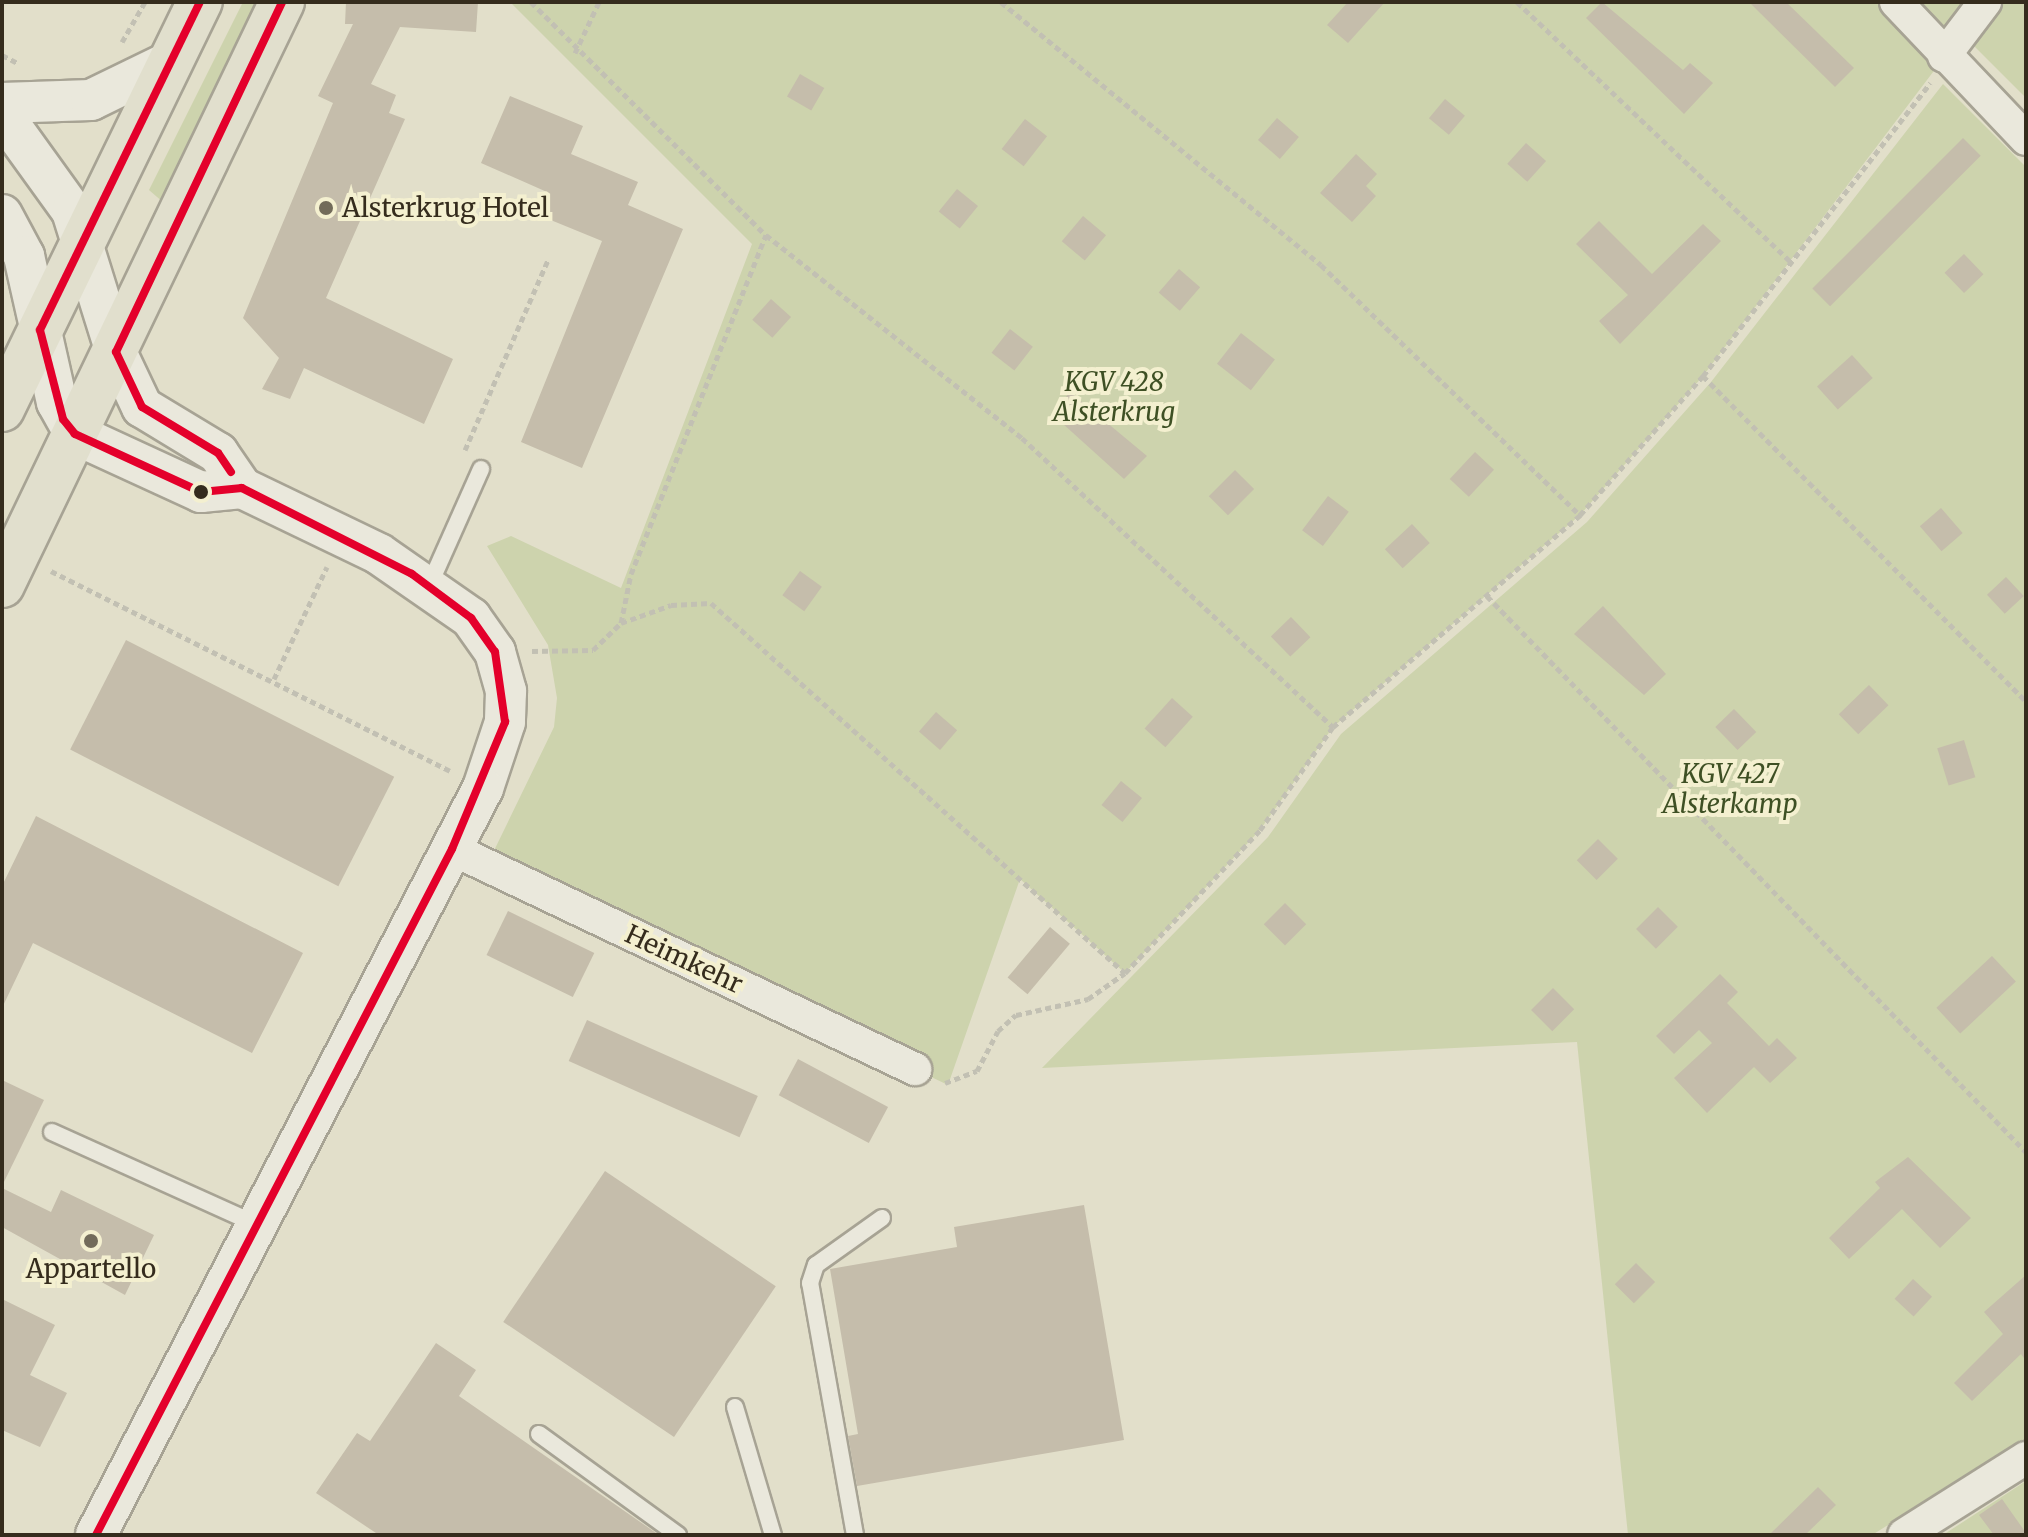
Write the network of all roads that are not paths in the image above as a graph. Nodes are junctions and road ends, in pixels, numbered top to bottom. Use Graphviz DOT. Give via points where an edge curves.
graph roads {
  1 [pos="200,2"];
  2 [pos="282,2"];
  3 [pos="1896,2"];
  4 [pos="1985,2"];
  5 [pos="1946,58"];
  6 [pos="169,62"];
  7 [pos="2,103"];
  8 [pos="2,114"];
  9 [pos="2026,139"];
  10 [pos="2,215"];
  11 [pos="83,240"];
  12 [pos="40,330"];
  13 [pos="116,352"];
  14 [pos="2,409"];
  15 [pos="75,434"];
  16 [pos="481,469"];
  17 [pos="242,488"];
  18 [pos="2,585"];
  19 [pos="429,586"];
  20 [pos="452,849"];
  21 [pos="915,1069"];
  22 [pos="52,1132"];
  23 [pos="882,1218"];
  24 [pos="254,1223"];
  25 [pos="735,1407"];
  26 [pos="539,1434"];
  27 [pos="2026,1458"];
  28 [pos="96,1535"];
  29 [pos="678,1535"];
  30 [pos="773,1535"];
  31 [pos="855,1535"];
  32 [pos="1904,1535"];
  1 -- 6 [label="main road"];
  2 -- 13 [label="main road"];
  3 -- 5 [label="street"];
  4 -- 5 [label="street"];
  5 -- 9 [label="street"];
  6 -- 7 [label="street" via="91,100"];
  6 -- 11 [label="main road"];
  8 -- 11 [label="street" via="57,184"];
  10 -- 12 [label="street" via="24,256"];
  11 -- 12 [label="main road"];
  11 -- 13 [label="street"];
  12 -- 14 [label="main road"];
  12 -- 15 [label="street" via="57,402"];
  13 -- 15 [label="main road"];
  13 -- 17 [label="street" via="142,407 218,453"];
  15 -- 17 [label="street" via="201,492"];
  15 -- 18 [label="main road"];
  16 -- 19 [label="lane"];
  17 -- 19 [label="street" via="342,535"];
  19 -- 20 [label="street" via="471,618 495,652 505,722 483,788"];
  20 -- 21 [label="street, Heimkehr"];
  20 -- 24 [label="street"];
  22 -- 24 [label="lane"];
  23 -- 31 [label="lane" via="816,1265 810,1283"];
  24 -- 28 [label="street"];
  25 -- 30 [label="lane"];
  26 -- 29 [label="lane"];
  27 -- 32 [label="street"];
}
